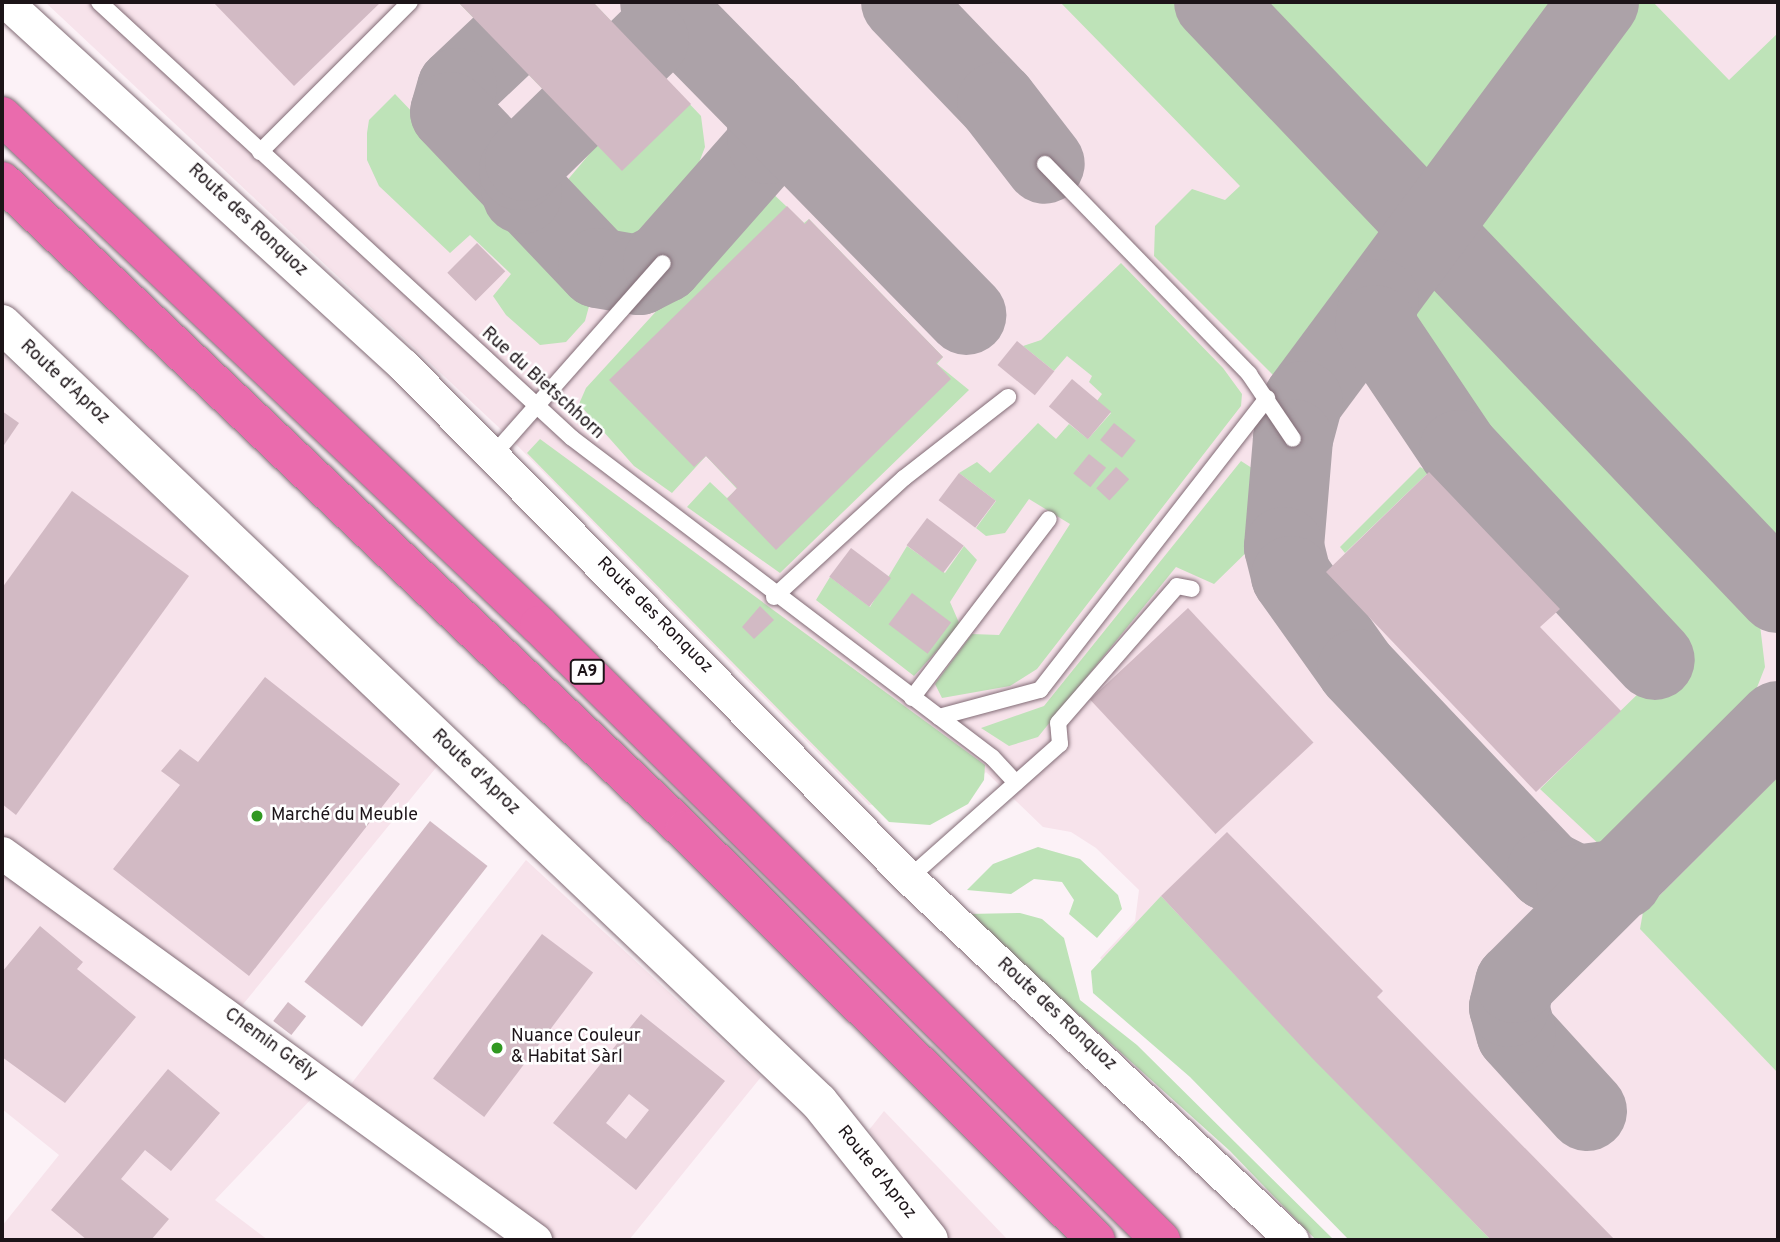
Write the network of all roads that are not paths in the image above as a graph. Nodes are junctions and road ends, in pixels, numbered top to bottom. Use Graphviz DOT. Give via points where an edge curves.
graph roads {
  1 [pos="6,2"];
  2 [pos="410,2"];
  3 [pos="108,4"];
  4 [pos="2,116"];
  5 [pos="260,152"];
  6 [pos="1045,164"];
  7 [pos="2,181"];
  8 [pos="663,263"];
  9 [pos="2,324"];
  10 [pos="1008,397"];
  11 [pos="1267,398"];
  12 [pos="536,407"];
  13 [pos="1293,439"];
  14 [pos="493,455"];
  15 [pos="1049,519"];
  16 [pos="1192,589"];
  17 [pos="774,597"];
  18 [pos="912,698"];
  19 [pos="939,717"];
  20 [pos="1021,778"];
  21 [pos="2,853"];
  22 [pos="909,878"];
  23 [pos="535,1240"];
  24 [pos="929,1240"];
  25 [pos="1096,1240"];
  26 [pos="1161,1240"];
  27 [pos="1292,1240"];
  1 -- 14 [label="street, Route des Ronquoz"];
  2 -- 5 [label="lane"];
  3 -- 5 [label="lane, Rue du Bietschhorn"];
  4 -- 26 [label="highway, A9" via="578,663"];
  5 -- 12 [label="lane, Rue du Bietschhorn"];
  6 -- 11 [label="lane"];
  7 -- 25 [label="highway, A9" via="674,821"];
  8 -- 12 [label="lane"];
  9 -- 24 [label="street, Route d'Aproz" via="818,1102"];
  10 -- 17 [label="lane" via="904,478"];
  11 -- 13 [label="lane"];
  11 -- 19 [label="lane" via="1040,690"];
  12 -- 14 [label="lane"];
  12 -- 17 [label="lane, Rue du Bietschhorn"];
  14 -- 22 [label="street, Route des Ronquoz"];
  15 -- 18 [label="lane"];
  16 -- 20 [label="lane" via="1177,586 1058,723 1060,744"];
  17 -- 18 [label="lane, Rue du Bietschhorn"];
  18 -- 19 [label="lane, Rue du Bietschhorn"];
  19 -- 20 [label="lane, Rue du Bietschhorn"];
  20 -- 22 [label="lane"];
  21 -- 23 [label="street, Chemin Grély"];
  22 -- 27 [label="street, Route des Ronquoz"];
}
